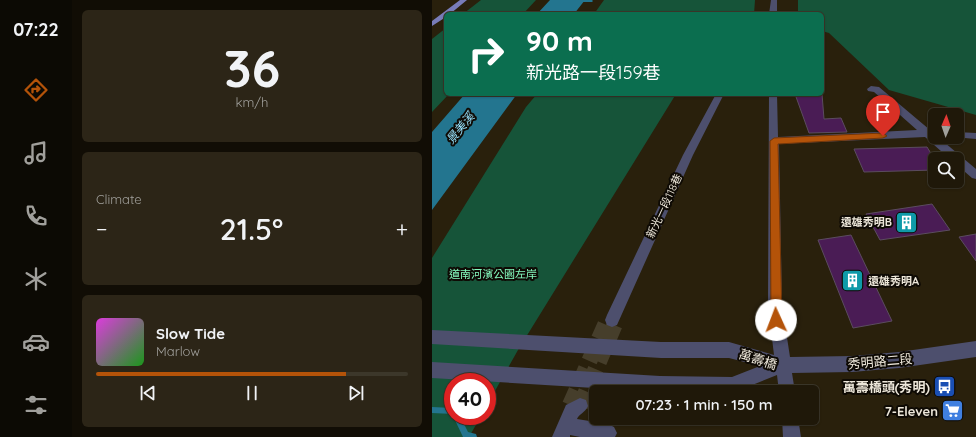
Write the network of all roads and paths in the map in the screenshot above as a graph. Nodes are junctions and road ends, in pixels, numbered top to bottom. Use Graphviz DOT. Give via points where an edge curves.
graph roads {
  1 [pos="464,0"];
  2 [pos="474,0"];
  3 [pos="774,0"];
  4 [pos="448,12"];
  5 [pos="459,12"];
  6 [pos="773,12"];
  7 [pos="444,15"];
  8 [pos="444,23"];
  9 [pos="432,24"];
  10 [pos="432,32"];
  11 [pos="871,89"];
  12 [pos="719,96"];
  13 [pos="774,96"];
  14 [pos="928,132"];
  15 [pos="928,134"];
  16 [pos="964,135"];
  17 [pos="976,136"];
  18 [pos="774,141"];
  19 [pos="942,144"];
  20 [pos="976,175"];
  21 [pos="611,322"];
  22 [pos="432,337"];
  23 [pos="976,349"];
  24 [pos="783,365"];
  25 [pos="432,370"];
  26 [pos="785,385"];
  27 [pos="574,408"];
  28 [pos="791,425"];
  29 [pos="563,432"];
  30 [pos="606,437"];
  31 [pos="792,437"];
  1 -- 4 [label="main road"];
  2 -- 5 [label="main road"];
  3 -- 6 [label="street"];
  7 -- 9 [label="main road"];
  8 -- 10 [label="main road"];
  11 -- 14 [label="street" via="876,89"];
  12 -- 21 [label="street, 新光一段118巷" via="688,155"];
  13 -- 18 [label="street"];
  15 -- 18 [label="street"];
  16 -- 17 [label="street"];
  18 -- 24 [label="street" via="775,305"];
  19 -- 20 [label="street"];
  22 -- 24 [label="street, 萬壽橋" via="662,350 729,350"];
  23 -- 24 [label="street, 秀明路二段" via="852,364"];
  24 -- 25 [label="street, 萬壽橋" via="732,384 660,384"];
  24 -- 26 [label="street"];
  27 -- 29 [label="street"];
  28 -- 31 [label="street"];
  29 -- 30 [label="street" via="608,433"];
}
